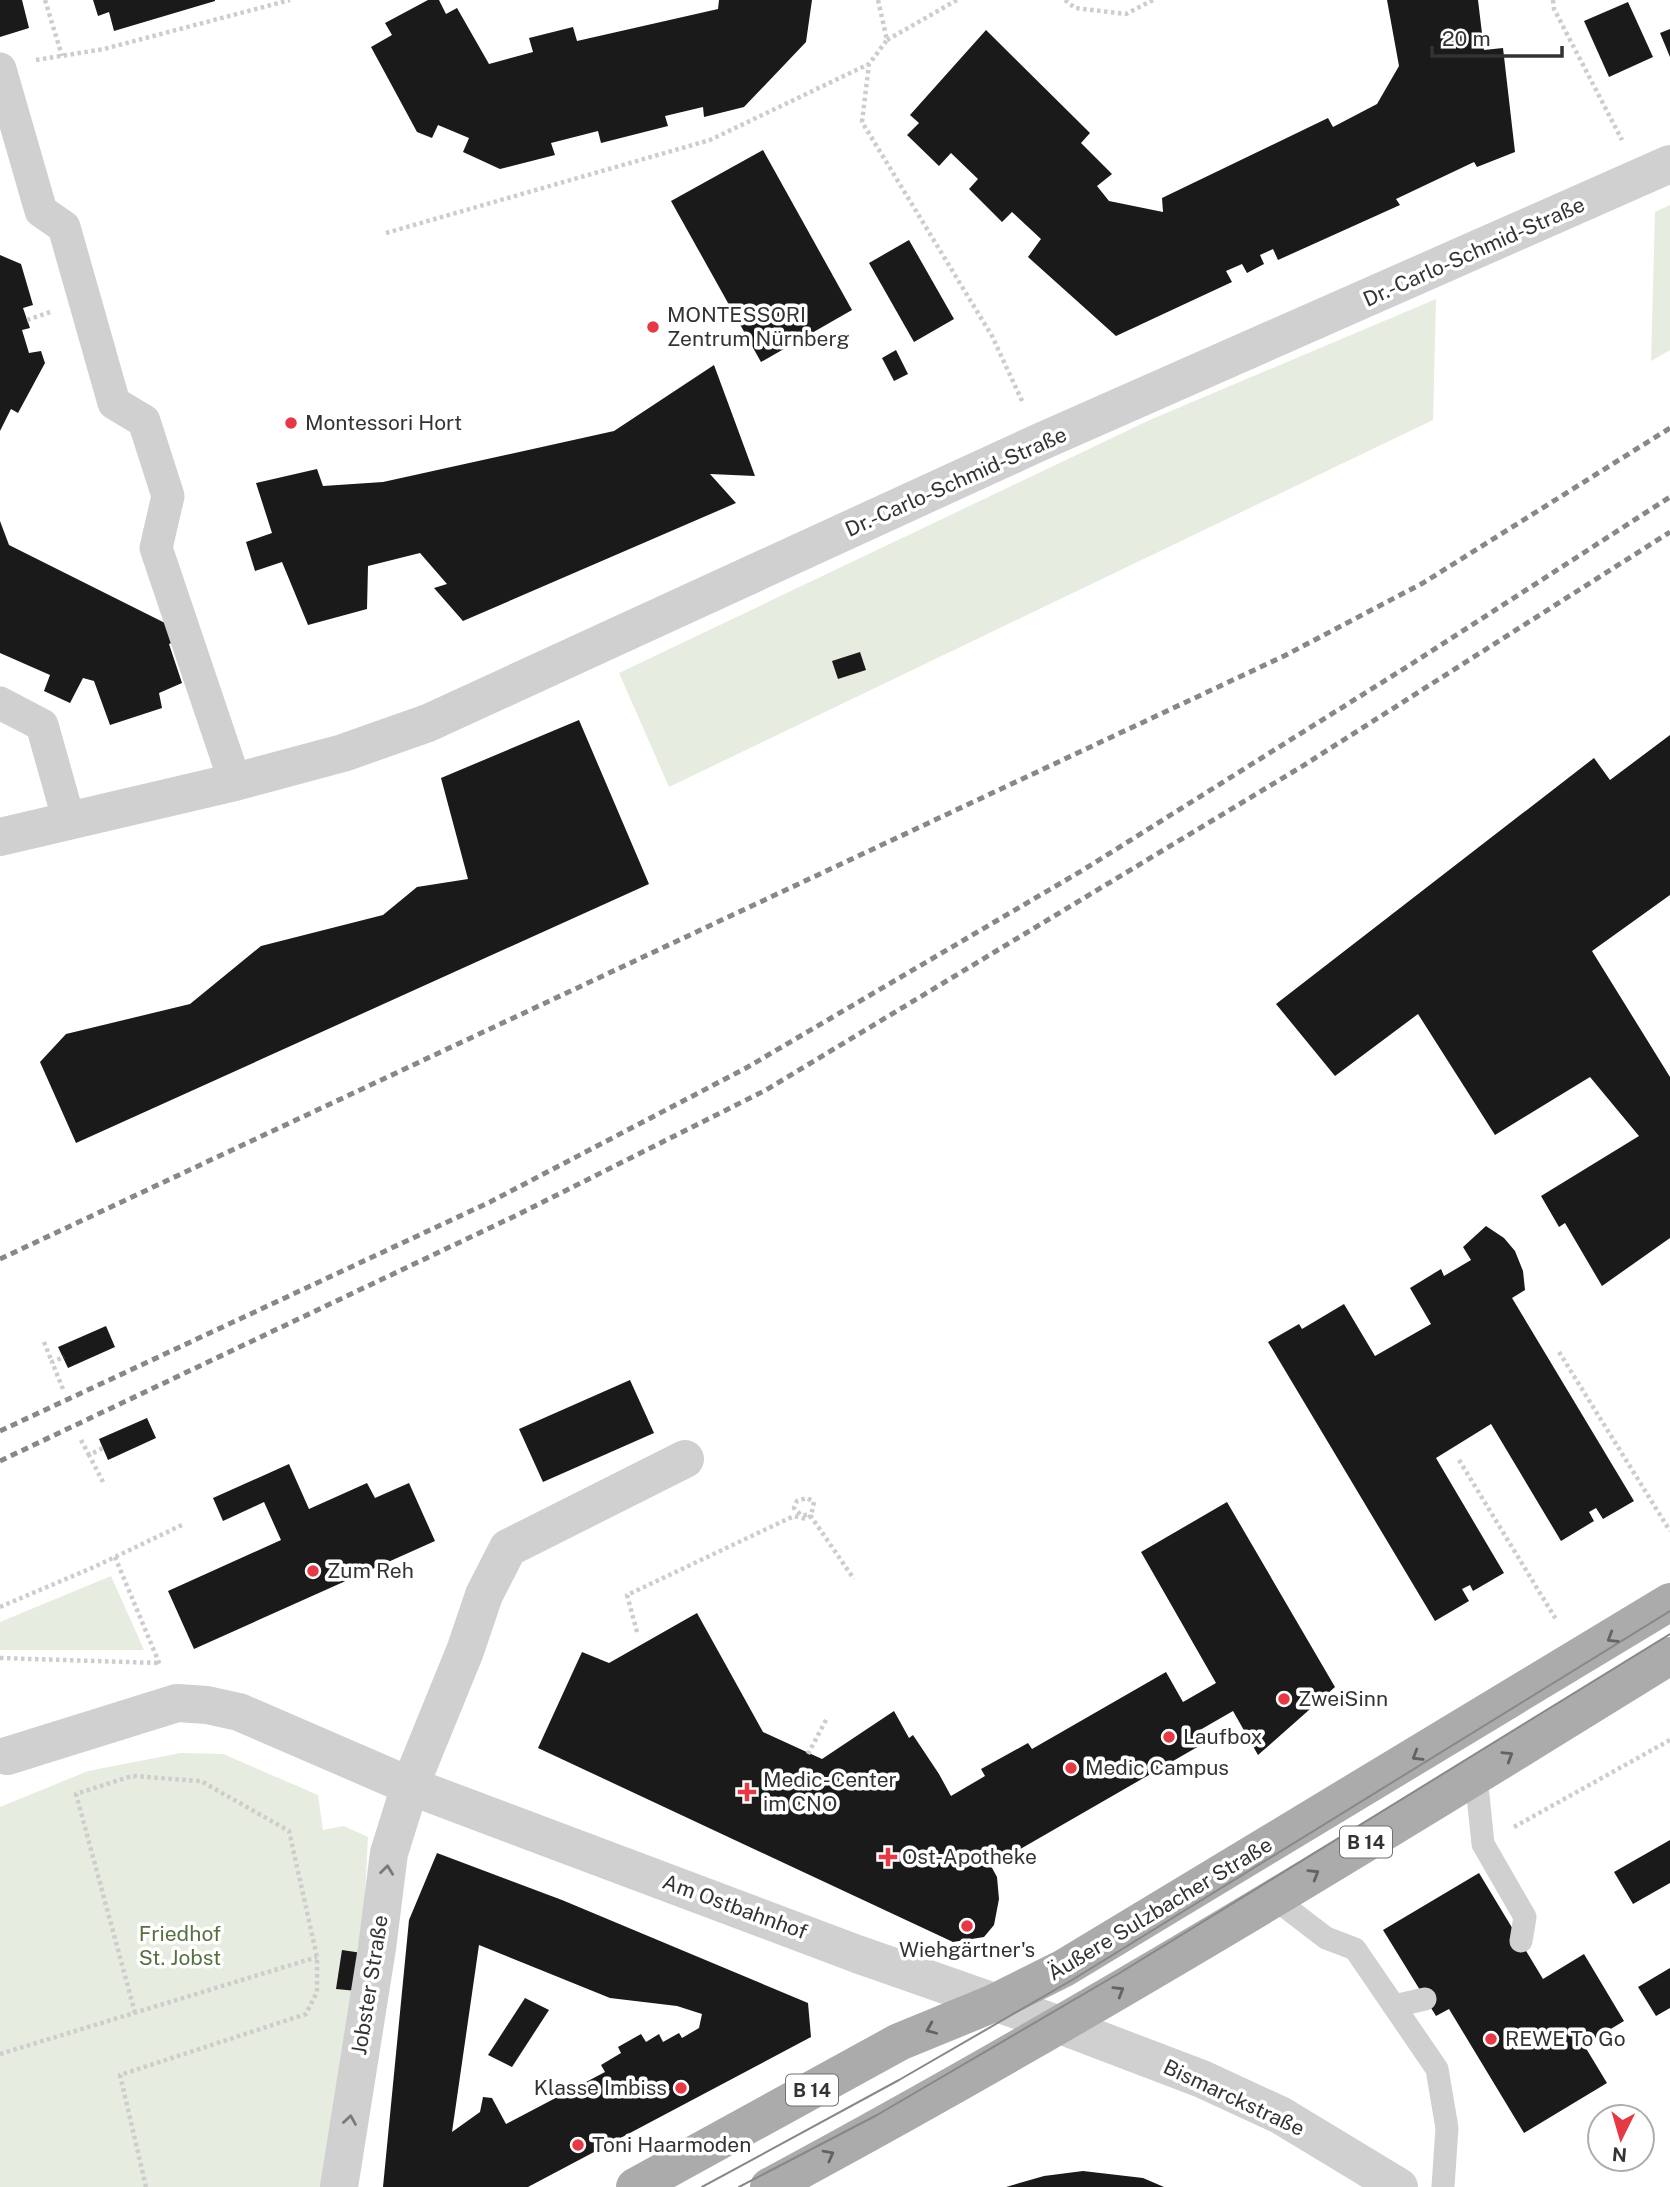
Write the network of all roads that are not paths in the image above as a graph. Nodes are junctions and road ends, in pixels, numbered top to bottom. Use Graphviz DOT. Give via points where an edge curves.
graph roads {
  1 [pos="12,65"];
  2 [pos="1657,171"];
  3 [pos="0,703"];
  4 [pos="235,782"];
  5 [pos="69,821"];
  6 [pos="0,837"];
  7 [pos="685,1459"];
  8 [pos="1670,1602"];
  9 [pos="1670,1656"];
  10 [pos="4,1758"];
  11 [pos="1476,1776"];
  12 [pos="410,1786"];
  13 [pos="1274,1898"];
  14 [pos="1521,1941"];
  15 [pos="1425,1999"];
  16 [pos="994,2003"];
  17 [pos="1394,2006"];
  18 [pos="1060,2025"];
  19 [pos="339,2187"];
  20 [pos="635,2187"];
  21 [pos="769,2187"];
  22 [pos="1399,2187"];
  23 [pos="1443,2187"];
  1 -- 4 [label="street" via="41,211 64,227 114,403 144,421 168,496 156,548"];
  2 -- 4 [label="street, Dr.-Carlo-Schmid-Straße" via="1040,442 428,723 343,753"];
  3 -- 5 [label="street" via="42,724"];
  4 -- 5 [label="street, Dr.-Carlo-Schmid-Straße"];
  5 -- 6 [label="street, Dr.-Carlo-Schmid-Straße"];
  7 -- 12 [label="street" via="508,1548 484,1595"];
  8 -- 16 [label="main road, Äußere Sulzbacher Straße / B 14, one-way" via="1064,1968"];
  11 -- 9 [label="main road, B 14, one-way"];
  10 -- 12 [label="street, Am Ostbahnhof" via="177,1703 207,1705 239,1713"];
  13 -- 11 [label="main road, B 14, one-way"];
  11 -- 14 [label="lane" via="1483,1844 1525,1917"];
  12 -- 16 [label="street, Am Ostbahnhof"];
  19 -- 12 [label="street, Jobster Straße, one-way" via="389,1853"];
  13 -- 17 [label="lane" via="1326,1938 1355,1949"];
  18 -- 13 [label="main road, B 14, one-way"];
  15 -- 17 [label="lane"];
  16 -- 18 [label="street, Am Ostbahnhof"];
  16 -- 20 [label="main road, Äußere Sulzbacher Straße / B 14, one-way" via="900,2042"];
  17 -- 23 [label="lane" via="1437,2069 1447,2128"];
  21 -- 18 [label="main road, B 14, one-way"];
  18 -- 22 [label="street, Bismarckstraße" via="1202,2079 1280,2115"];
}
